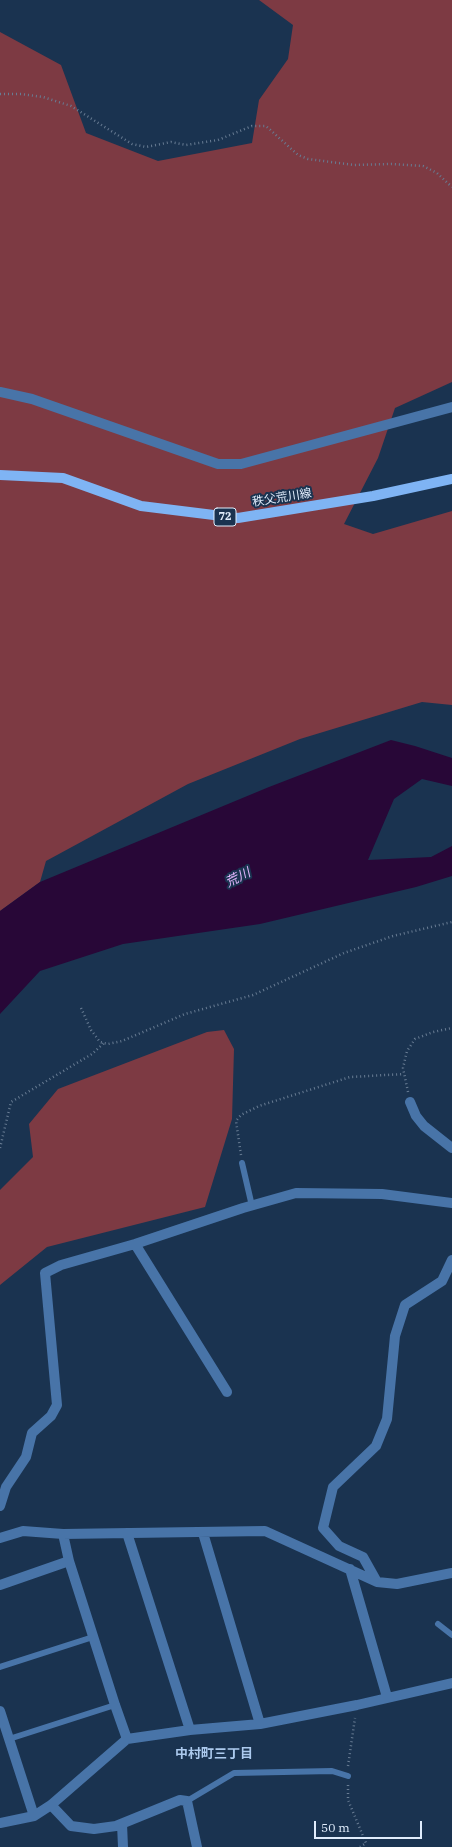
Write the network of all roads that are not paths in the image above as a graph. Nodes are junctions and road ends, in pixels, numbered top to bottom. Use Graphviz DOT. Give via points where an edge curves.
graph roads {
  1 [pos="0,392"];
  2 [pos="452,408"];
  3 [pos="0,475"];
  4 [pos="452,479"];
  5 [pos="410,1102"];
  6 [pos="452,1148"];
  7 [pos="242,1163"];
  8 [pos="452,1203"];
  9 [pos="252,1206"];
  10 [pos="135,1244"];
  11 [pos="452,1260"];
  12 [pos="227,1392"];
  13 [pos="0,1506"];
  14 [pos="127,1533"];
  15 [pos="203,1533"];
  16 [pos="63,1534"];
  17 [pos="0,1538"];
  18 [pos="69,1561"];
  19 [pos="350,1569"];
  20 [pos="452,1573"];
  21 [pos="377,1582"];
  22 [pos="0,1585"];
  23 [pos="438,1624"];
  24 [pos="452,1636"];
  25 [pos="93,1637"];
  26 [pos="0,1667"];
  27 [pos="452,1682"];
  28 [pos="387,1697"];
  29 [pos="114,1704"];
  30 [pos="0,1711"];
  31 [pos="260,1724"];
  32 [pos="190,1730"];
  33 [pos="9,1739"];
  34 [pos="127,1739"];
  35 [pos="348,1776"];
  36 [pos="187,1801"];
  37 [pos="51,1805"];
  38 [pos="34,1816"];
  39 [pos="0,1823"];
  40 [pos="122,1824"];
  41 [pos="123,1847"];
  42 [pos="197,1847"];
  1 -- 2 [label="street" via="32,399 218,464 241,464"];
  3 -- 4 [label="main road, 秩父荒川線 / 72" via="63,478 141,506 238,518 373,496"];
  5 -- 6 [label="street" via="424,1126"];
  7 -- 9 [label="lane"];
  8 -- 9 [label="street" via="382,1194 296,1193"];
  9 -- 10 [label="street"];
  10 -- 12 [label="street"];
  10 -- 13 [label="street" via="61,1265 44,1274 57,1405 51,1416 32,1433 26,1457 6,1487"];
  11 -- 21 [label="street" via="442,1281 405,1305 395,1336 387,1419 376,1446 333,1487 323,1528 338,1546 363,1557"];
  14 -- 15 [label="street"];
  14 -- 16 [label="street"];
  14 -- 32 [label="street"];
  15 -- 19 [label="street" via="265,1531"];
  15 -- 31 [label="street"];
  16 -- 17 [label="street" via="22,1531"];
  16 -- 18 [label="street"];
  18 -- 22 [label="street"];
  18 -- 25 [label="street"];
  19 -- 21 [label="street"];
  19 -- 28 [label="street"];
  20 -- 21 [label="street" via="397,1584"];
  23 -- 24 [label="lane"];
  25 -- 26 [label="lane"];
  25 -- 29 [label="street"];
  27 -- 28 [label="street"];
  28 -- 31 [label="street"];
  29 -- 33 [label="lane"];
  29 -- 34 [label="street"];
  30 -- 33 [label="street"];
  31 -- 32 [label="street"];
  32 -- 34 [label="street"];
  33 -- 38 [label="street"];
  34 -- 37 [label="street"];
  35 -- 36 [label="lane" via="332,1771 234,1773"];
  36 -- 40 [label="street" via="180,1800"];
  36 -- 42 [label="street"];
  37 -- 38 [label="street"];
  37 -- 40 [label="street" via="71,1826 94,1829"];
  38 -- 39 [label="street"];
  40 -- 41 [label="street"];
}
